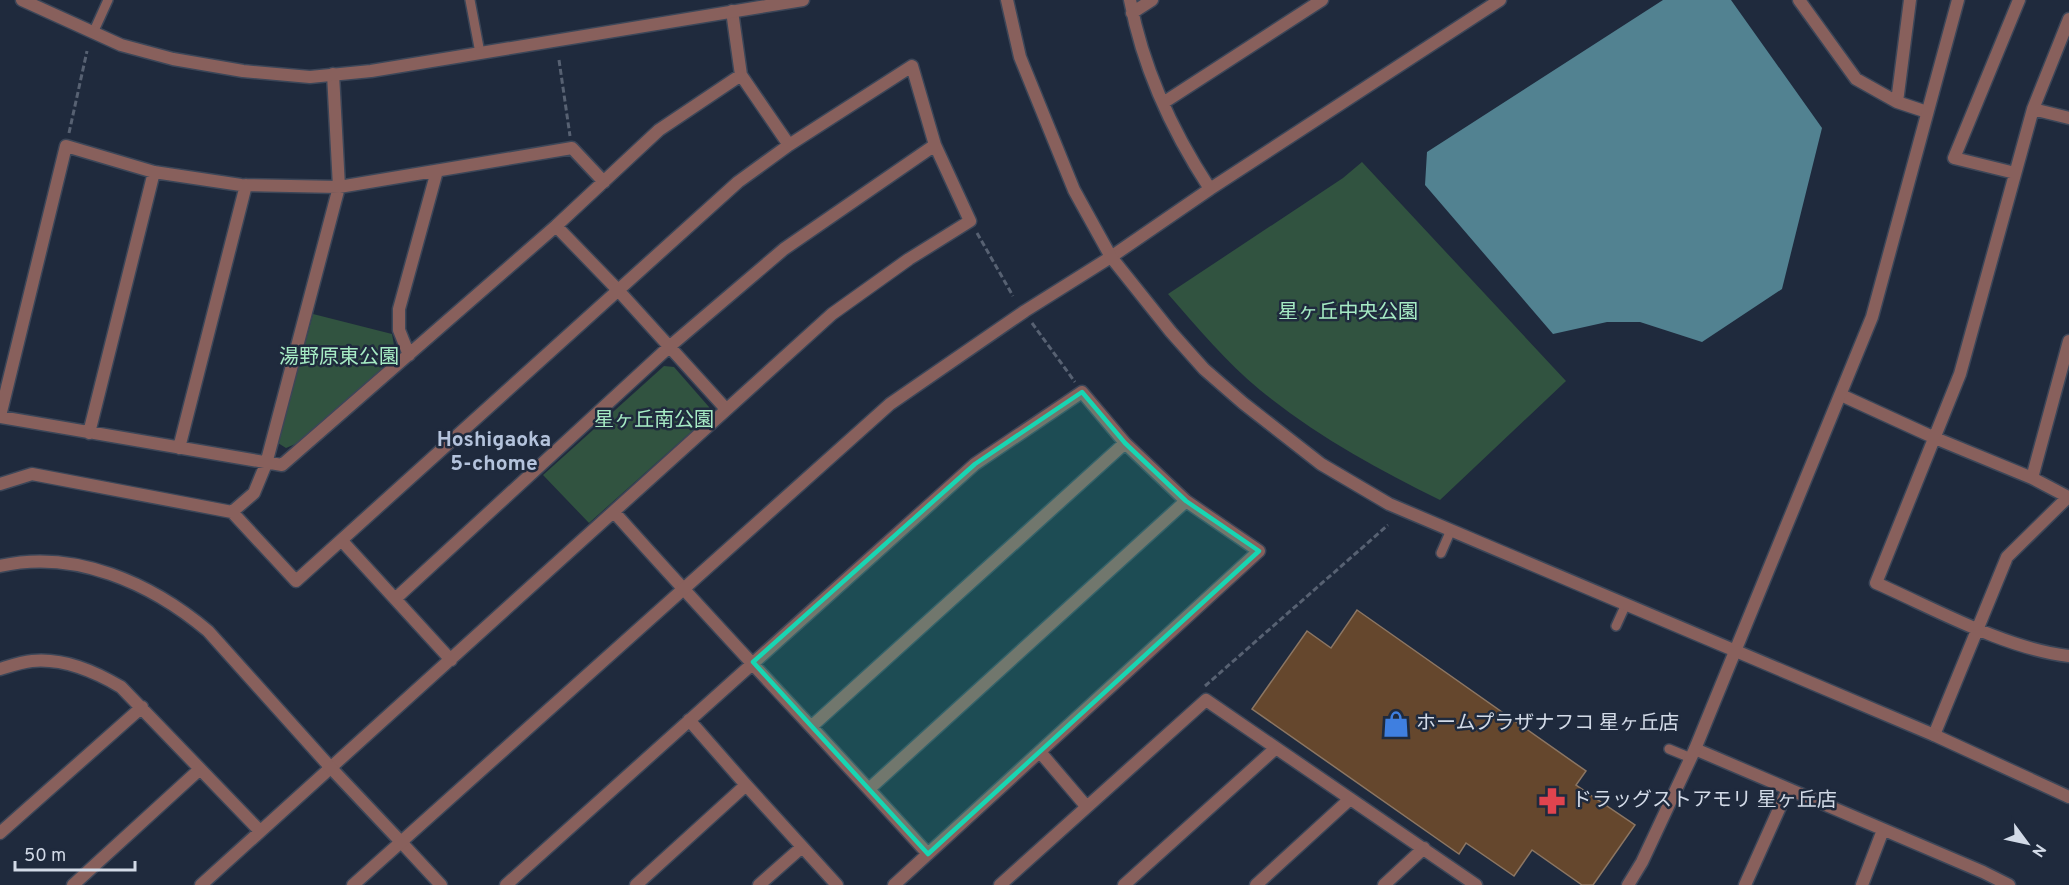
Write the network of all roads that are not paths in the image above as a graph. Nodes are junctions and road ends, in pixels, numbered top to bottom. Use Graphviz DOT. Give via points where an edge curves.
graph roads {
  1 [pos="22,0"];
  2 [pos="108,0"];
  3 [pos="470,0"];
  4 [pos="803,0"];
  5 [pos="1007,0"];
  6 [pos="1152,0"];
  7 [pos="1322,0"];
  8 [pos="1500,0"];
  9 [pos="1799,0"];
  10 [pos="1910,0"];
  11 [pos="1958,0"];
  12 [pos="2019,0"];
  13 [pos="781,2"];
  14 [pos="1131,6"];
  15 [pos="732,11"];
  16 [pos="2069,19"];
  17 [pos="93,33"];
  18 [pos="480,53"];
  19 [pos="333,74"];
  20 [pos="741,75"];
  21 [pos="1897,102"];
  22 [pos="1163,103"];
  23 [pos="2033,109"];
  24 [pos="1927,112"];
  25 [pos="2069,118"];
  26 [pos="789,145"];
  27 [pos="935,145"];
  28 [pos="437,171"];
  29 [pos="154,172"];
  30 [pos="2015,173"];
  31 [pos="604,182"];
  32 [pos="246,185"];
  33 [pos="339,187"];
  34 [pos="1210,189"];
  35 [pos="556,226"];
  36 [pos="1112,257"];
  37 [pos="617,290"];
  38 [pos="2069,341"];
  39 [pos="669,347"];
  40 [pos="409,355"];
  41 [pos="1841,395"];
  42 [pos="726,409"];
  43 [pos="0,417"];
  44 [pos="89,433"];
  45 [pos="1935,438"];
  46 [pos="1125,443"];
  47 [pos="179,448"];
  48 [pos="266,464"];
  49 [pos="2032,478"];
  50 [pos="0,484"];
  51 [pos="2068,497"];
  52 [pos="1186,501"];
  53 [pos="232,512"];
  54 [pos="614,512"];
  55 [pos="1451,530"];
  56 [pos="342,541"];
  57 [pos="1441,553"];
  58 [pos="0,566"];
  59 [pos="683,588"];
  60 [pos="395,599"];
  61 [pos="1626,604"];
  62 [pos="1616,626"];
  63 [pos="1977,628"];
  64 [pos="1736,651"];
  65 [pos="2069,656"];
  66 [pos="450,660"];
  67 [pos="753,662"];
  68 [pos="0,669"];
  69 [pos="142,707"];
  70 [pos="689,720"];
  71 [pos="812,726"];
  72 [pos="1934,735"];
  73 [pos="1276,748"];
  74 [pos="1669,749"];
  75 [pos="1040,753"];
  76 [pos="1693,754"];
  77 [pos="331,768"];
  78 [pos="200,769"];
  79 [pos="746,786"];
  80 [pos="869,789"];
  81 [pos="1788,789"];
  82 [pos="2069,797"];
  83 [pos="1350,799"];
  84 [pos="1086,806"];
  85 [pos="1883,830"];
  86 [pos="260,831"];
  87 [pos="0,833"];
  88 [pos="401,842"];
  89 [pos="802,847"];
  90 [pos="1424,849"];
  91 [pos="928,854"];
  92 [pos="1983,879"];
  93 [pos="73,885"];
  94 [pos="201,885"];
  95 [pos="353,885"];
  96 [pos="441,885"];
  97 [pos="506,885"];
  98 [pos="636,885"];
  99 [pos="759,885"];
  100 [pos="837,885"];
  101 [pos="894,885"];
  102 [pos="1000,885"];
  103 [pos="1124,885"];
  104 [pos="1256,885"];
  105 [pos="1383,885"];
  106 [pos="1476,885"];
  107 [pos="1628,885"];
  108 [pos="1745,885"];
  109 [pos="1862,885"];
  110 [pos="2009,885"];
  1 -- 17 [label="street"];
  2 -- 17 [label="lane"];
  3 -- 18 [label="lane"];
  4 -- 13 [label="street"];
  5 -- 36 [label="street" via="1020,57 1074,190"];
  6 -- 14 [label="street"];
  7 -- 22 [label="street"];
  8 -- 34 [label="street"];
  9 -- 21 [label="street" via="1856,79"];
  10 -- 21 [label="street"];
  11 -- 24 [label="street"];
  12 -- 30 [label="street" via="1954,158"];
  13 -- 15 [label="street"];
  14 -- 22 [label="street" via="1143,55"];
  15 -- 18 [label="street"];
  15 -- 20 [label="street"];
  16 -- 23 [label="street"];
  17 -- 19 [label="street" via="172,59 243,70 310,76"];
  18 -- 19 [label="street"];
  19 -- 33 [label="street"];
  20 -- 26 [label="street"];
  20 -- 31 [label="street" via="659,130"];
  21 -- 24 [label="street"];
  22 -- 34 [label="street" via="1184,148"];
  23 -- 25 [label="street"];
  23 -- 30 [label="street"];
  24 -- 41 [label="street" via="1872,317"];
  26 -- 27 [label="street" via="912,66"];
  26 -- 37 [label="street" via="738,182"];
  27 -- 39 [label="street" via="784,249"];
  27 -- 42 [label="street" via="970,221 832,314"];
  28 -- 31 [label="street" via="572,148"];
  28 -- 33 [label="street"];
  28 -- 40 [label="street" via="399,309 399,330"];
  29 -- 32 [label="street"];
  29 -- 43 [label="street" via="66,146"];
  29 -- 44 [label="street"];
  30 -- 45 [label="street" via="1960,374"];
  31 -- 35 [label="street"];
  32 -- 33 [label="street"];
  32 -- 47 [label="street"];
  33 -- 48 [label="street"];
  34 -- 36 [label="street"];
  35 -- 37 [label="street"];
  35 -- 40 [label="street"];
  36 -- 55 [label="street" via="1204,369 1243,403 1321,464 1389,504"];
  36 -- 59 [label="street" via="1025,311 890,404"];
  37 -- 39 [label="street"];
  37 -- 56 [label="street"];
  38 -- 49 [label="street"];
  39 -- 42 [label="street"];
  39 -- 60 [label="street"];
  40 -- 48 [label="street" via="282,465"];
  41 -- 45 [label="street"];
  41 -- 64 [label="street"];
  42 -- 54 [label="street"];
  43 -- 44 [label="street"];
  44 -- 47 [label="street"];
  45 -- 49 [label="street"];
  45 -- 63 [label="street" via="1876,583"];
  46 -- 52 [label="street"];
  46 -- 67 [label="street" via="1082,392 975,464"];
  46 -- 71 [label="street"];
  47 -- 48 [label="street"];
  48 -- 53 [label="street" via="254,493"];
  49 -- 51 [label="street"];
  50 -- 53 [label="street" via="32,474"];
  51 -- 63 [label="street" via="2007,557"];
  52 -- 75 [label="street" via="1258,551"];
  52 -- 80 [label="street"];
  53 -- 56 [label="street" via="296,581"];
  54 -- 59 [label="street"];
  54 -- 66 [label="street"];
  55 -- 57 [label="lane"];
  55 -- 61 [label="street"];
  56 -- 60 [label="street"];
  58 -- 77 [label="street" via="45,561 76,565 121,577 157,593 208,631"];
  59 -- 67 [label="street"];
  59 -- 88 [label="street"];
  60 -- 66 [label="street"];
  61 -- 62 [label="lane"];
  61 -- 64 [label="street"];
  63 -- 65 [label="street" via="2044,653"];
  63 -- 72 [label="street"];
  64 -- 72 [label="street"];
  64 -- 76 [label="street"];
  66 -- 77 [label="street"];
  67 -- 70 [label="street"];
  67 -- 71 [label="street"];
  68 -- 69 [label="street" via="31,661 57,661 100,675 121,687"];
  69 -- 78 [label="street"];
  69 -- 87 [label="street"];
  70 -- 79 [label="street"];
  70 -- 97 [label="street"];
  71 -- 80 [label="street"];
  72 -- 82 [label="street"];
  73 -- 83 [label="street"];
  73 -- 84 [label="street" via="1206,700"];
  73 -- 103 [label="street"];
  74 -- 76 [label="lane"];
  75 -- 84 [label="street"];
  75 -- 91 [label="street"];
  76 -- 81 [label="street"];
  76 -- 107 [label="street"];
  77 -- 86 [label="street"];
  77 -- 88 [label="street"];
  78 -- 86 [label="street"];
  78 -- 93 [label="street"];
  79 -- 89 [label="street"];
  79 -- 98 [label="street"];
  80 -- 91 [label="street"];
  81 -- 85 [label="street"];
  81 -- 108 [label="street"];
  83 -- 90 [label="street"];
  83 -- 104 [label="street"];
  84 -- 102 [label="street"];
  85 -- 92 [label="street"];
  85 -- 109 [label="street"];
  86 -- 94 [label="street"];
  88 -- 95 [label="street"];
  88 -- 96 [label="street"];
  89 -- 99 [label="street"];
  89 -- 100 [label="street"];
  90 -- 105 [label="street"];
  90 -- 106 [label="street"];
  91 -- 101 [label="street"];
  92 -- 110 [label="street"];
}
